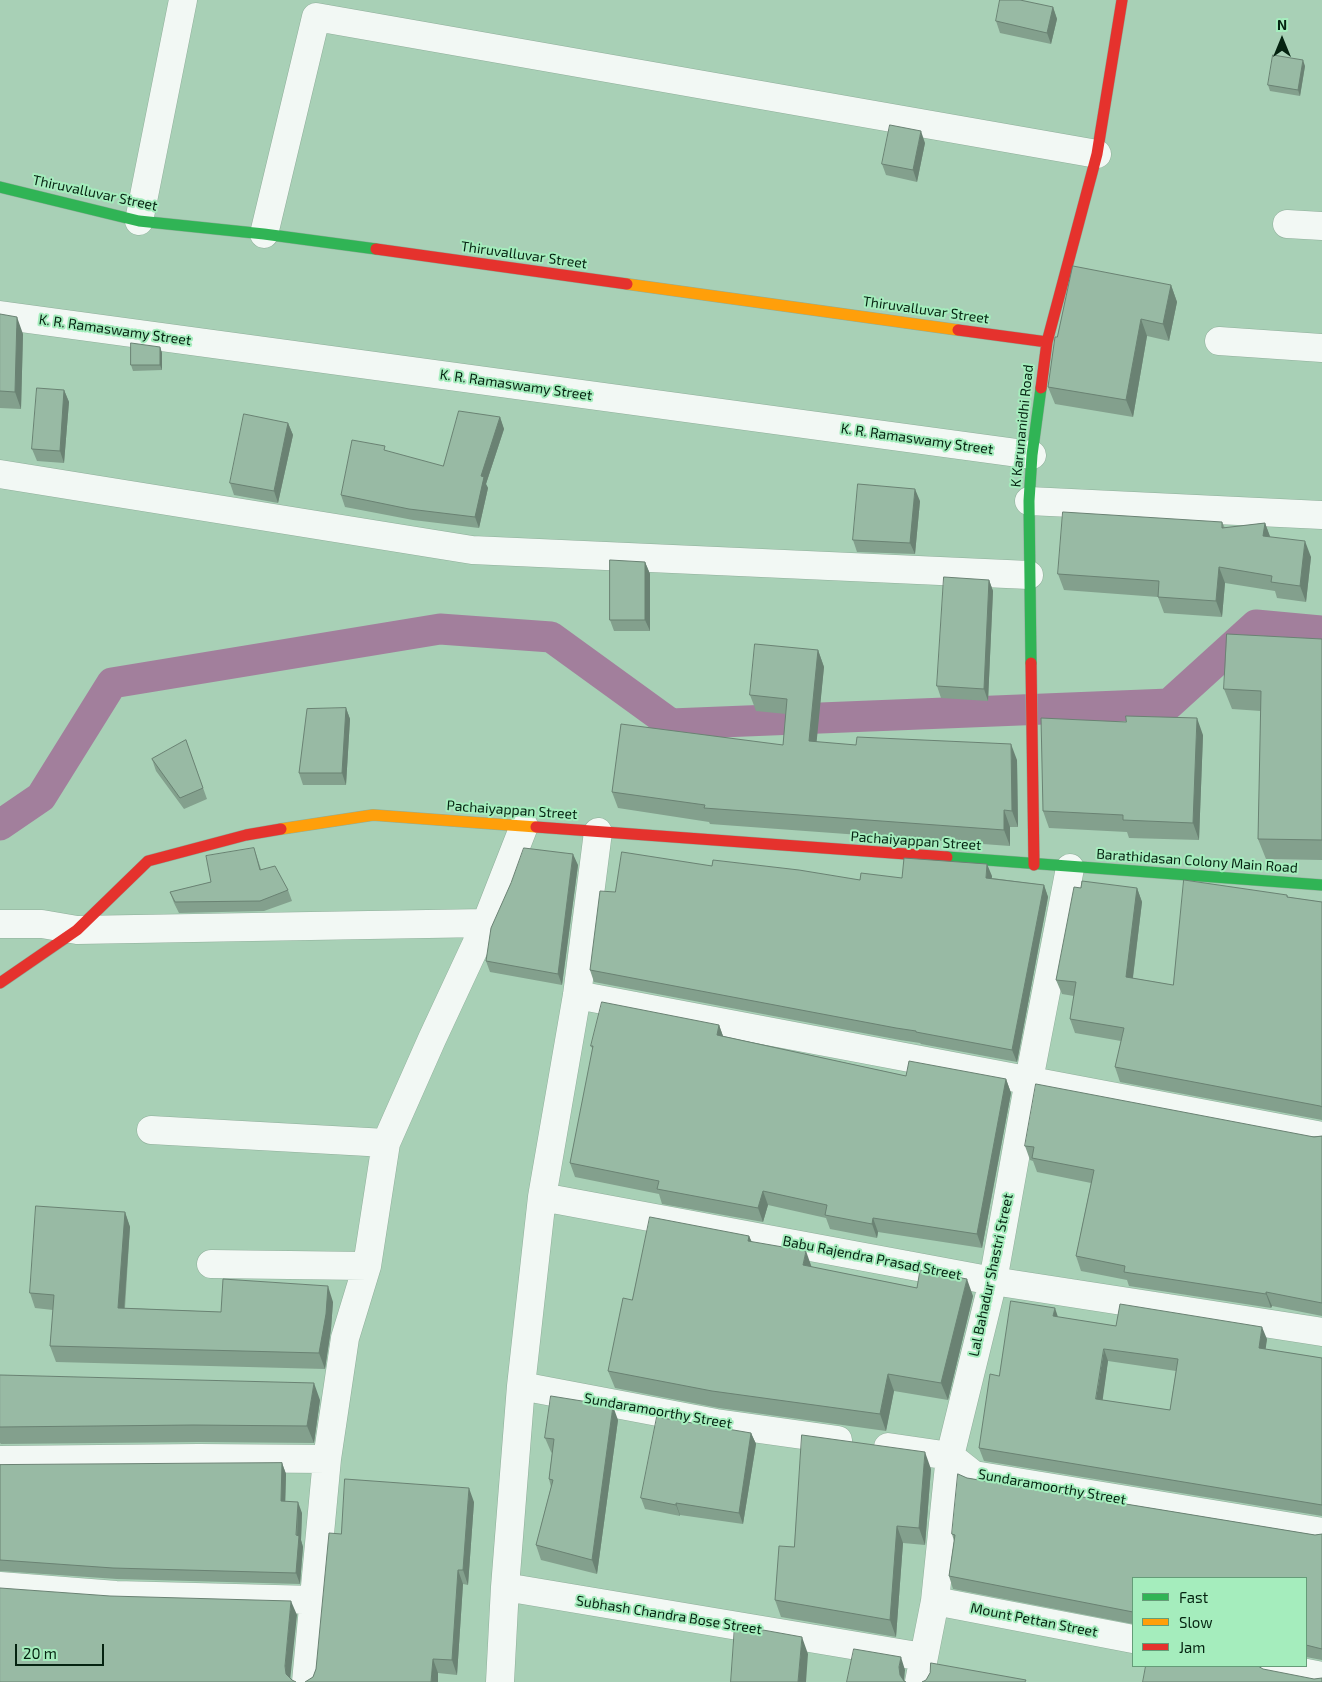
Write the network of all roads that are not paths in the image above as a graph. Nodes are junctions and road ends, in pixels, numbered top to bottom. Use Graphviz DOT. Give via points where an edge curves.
graph roads {
  1 [pos="183,0"];
  2 [pos="1122,0"];
  3 [pos="1097,154"];
  4 [pos="0,187"];
  5 [pos="139,221"];
  6 [pos="1287,224"];
  7 [pos="1322,226"];
  8 [pos="264,234"];
  9 [pos="0,315"];
  10 [pos="1219,341"];
  11 [pos="1047,342"];
  12 [pos="1322,348"];
  13 [pos="1032,455"];
  14 [pos="0,474"];
  15 [pos="1029,500"];
  16 [pos="1322,515"];
  17 [pos="1029,575"];
  18 [pos="524,826"];
  19 [pos="598,832"];
  20 [pos="1034,865"];
  21 [pos="1070,868"];
  22 [pos="1322,885"];
  23 [pos="486,923"];
  24 [pos="0,924"];
  25 [pos="77,930"];
  26 [pos="0,983"];
  27 [pos="577,995"];
  28 [pos="1029,1080"];
  29 [pos="151,1130"];
  30 [pos="1322,1136"];
  31 [pos="386,1143"];
  32 [pos="542,1197"];
  33 [pos="210,1264"];
  34 [pos="367,1266"];
  35 [pos="993,1281"];
  36 [pos="1322,1332"];
  37 [pos="309,1384"];
  38 [pos="338,1385"];
  39 [pos="521,1386"];
  40 [pos="950,1456"];
  41 [pos="327,1459"];
  42 [pos="0,1460"];
  43 [pos="1322,1532"];
  44 [pos="0,1586"];
  45 [pos="505,1587"];
  46 [pos="314,1600"];
  47 [pos="935,1601"];
  48 [pos="1132,1639"];
  49 [pos="1276,1667"];
  50 [pos="921,1669"];
  51 [pos="1322,1676"];
  52 [pos="306,1682"];
  53 [pos="500,1682"];
  1 -- 5 [label="street"];
  2 -- 3 [label="street, K Karunanidhi Road"];
  3 -- 8 [label="street" via="316,17"];
  3 -- 11 [label="street, K Karunanidhi Road"];
  4 -- 5 [label="street, Thiruvalluvar Street"];
  5 -- 8 [label="street, Thiruvalluvar Street"];
  6 -- 7 [label="street"];
  8 -- 11 [label="street, Thiruvalluvar Street"];
  9 -- 13 [label="street, K. R. Ramaswamy Street"];
  10 -- 12 [label="street"];
  11 -- 13 [label="street, K Karunanidhi Road"];
  13 -- 15 [label="street, K Karunanidhi Road"];
  14 -- 17 [label="street" via="472,550"];
  15 -- 16 [label="street"];
  15 -- 17 [label="street, K Karunanidhi Road"];
  17 -- 20 [label="street, K Karunanidhi Road"];
  18 -- 19 [label="street, Pachaiyappan Street"];
  18 -- 23 [label="street"];
  18 -- 25 [label="street, Pachaiyappan Street" via="373,815 246,834 148,861"];
  19 -- 20 [label="street, Pachaiyappan Street"];
  19 -- 27 [label="street"];
  20 -- 21 [label="street, Pachaiyappan Street"];
  21 -- 22 [label="street, Barathidasan Colony Main Road"];
  21 -- 28 [label="street, Lal Bahadur Shastri Street"];
  23 -- 25 [label="street"];
  23 -- 31 [label="street"];
  24 -- 25 [label="street" via="42,924"];
  25 -- 26 [label="street, Pachaiyappan Street"];
  27 -- 28 [label="street"];
  27 -- 32 [label="street"];
  28 -- 30 [label="street"];
  28 -- 35 [label="street, Lal Bahadur Shastri Street"];
  29 -- 31 [label="street"];
  31 -- 34 [label="street"];
  32 -- 35 [label="street, Babu Rajendra Prasad Street"];
  32 -- 39 [label="street"];
  33 -- 34 [label="street"];
  34 -- 38 [label="street" via="345,1338"];
  35 -- 36 [label="street, Babu Rajendra Prasad Street"];
  35 -- 40 [label="street, Lal Bahadur Shastri Street"];
  37 -- 38 [label="street"];
  38 -- 41 [label="street"];
  39 -- 40 [label="street, Sundaramoorthy Street" via="716,1423"];
  39 -- 45 [label="street"];
  40 -- 43 [label="street, Sundaramoorthy Street" via="974,1474"];
  40 -- 47 [label="street, Lal Bahadur Shastri Street"];
  41 -- 42 [label="street"];
  41 -- 46 [label="street"];
  44 -- 46 [label="street" via="116,1595"];
  45 -- 50 [label="street, Subhash Chandra Bose Street"];
  45 -- 53 [label="street"];
  46 -- 52 [label="street"];
  47 -- 48 [label="street, Mount Pettan Street"];
  47 -- 50 [label="street, Lal Bahadur Shastri Street"];
  49 -- 51 [label="street"];
}
